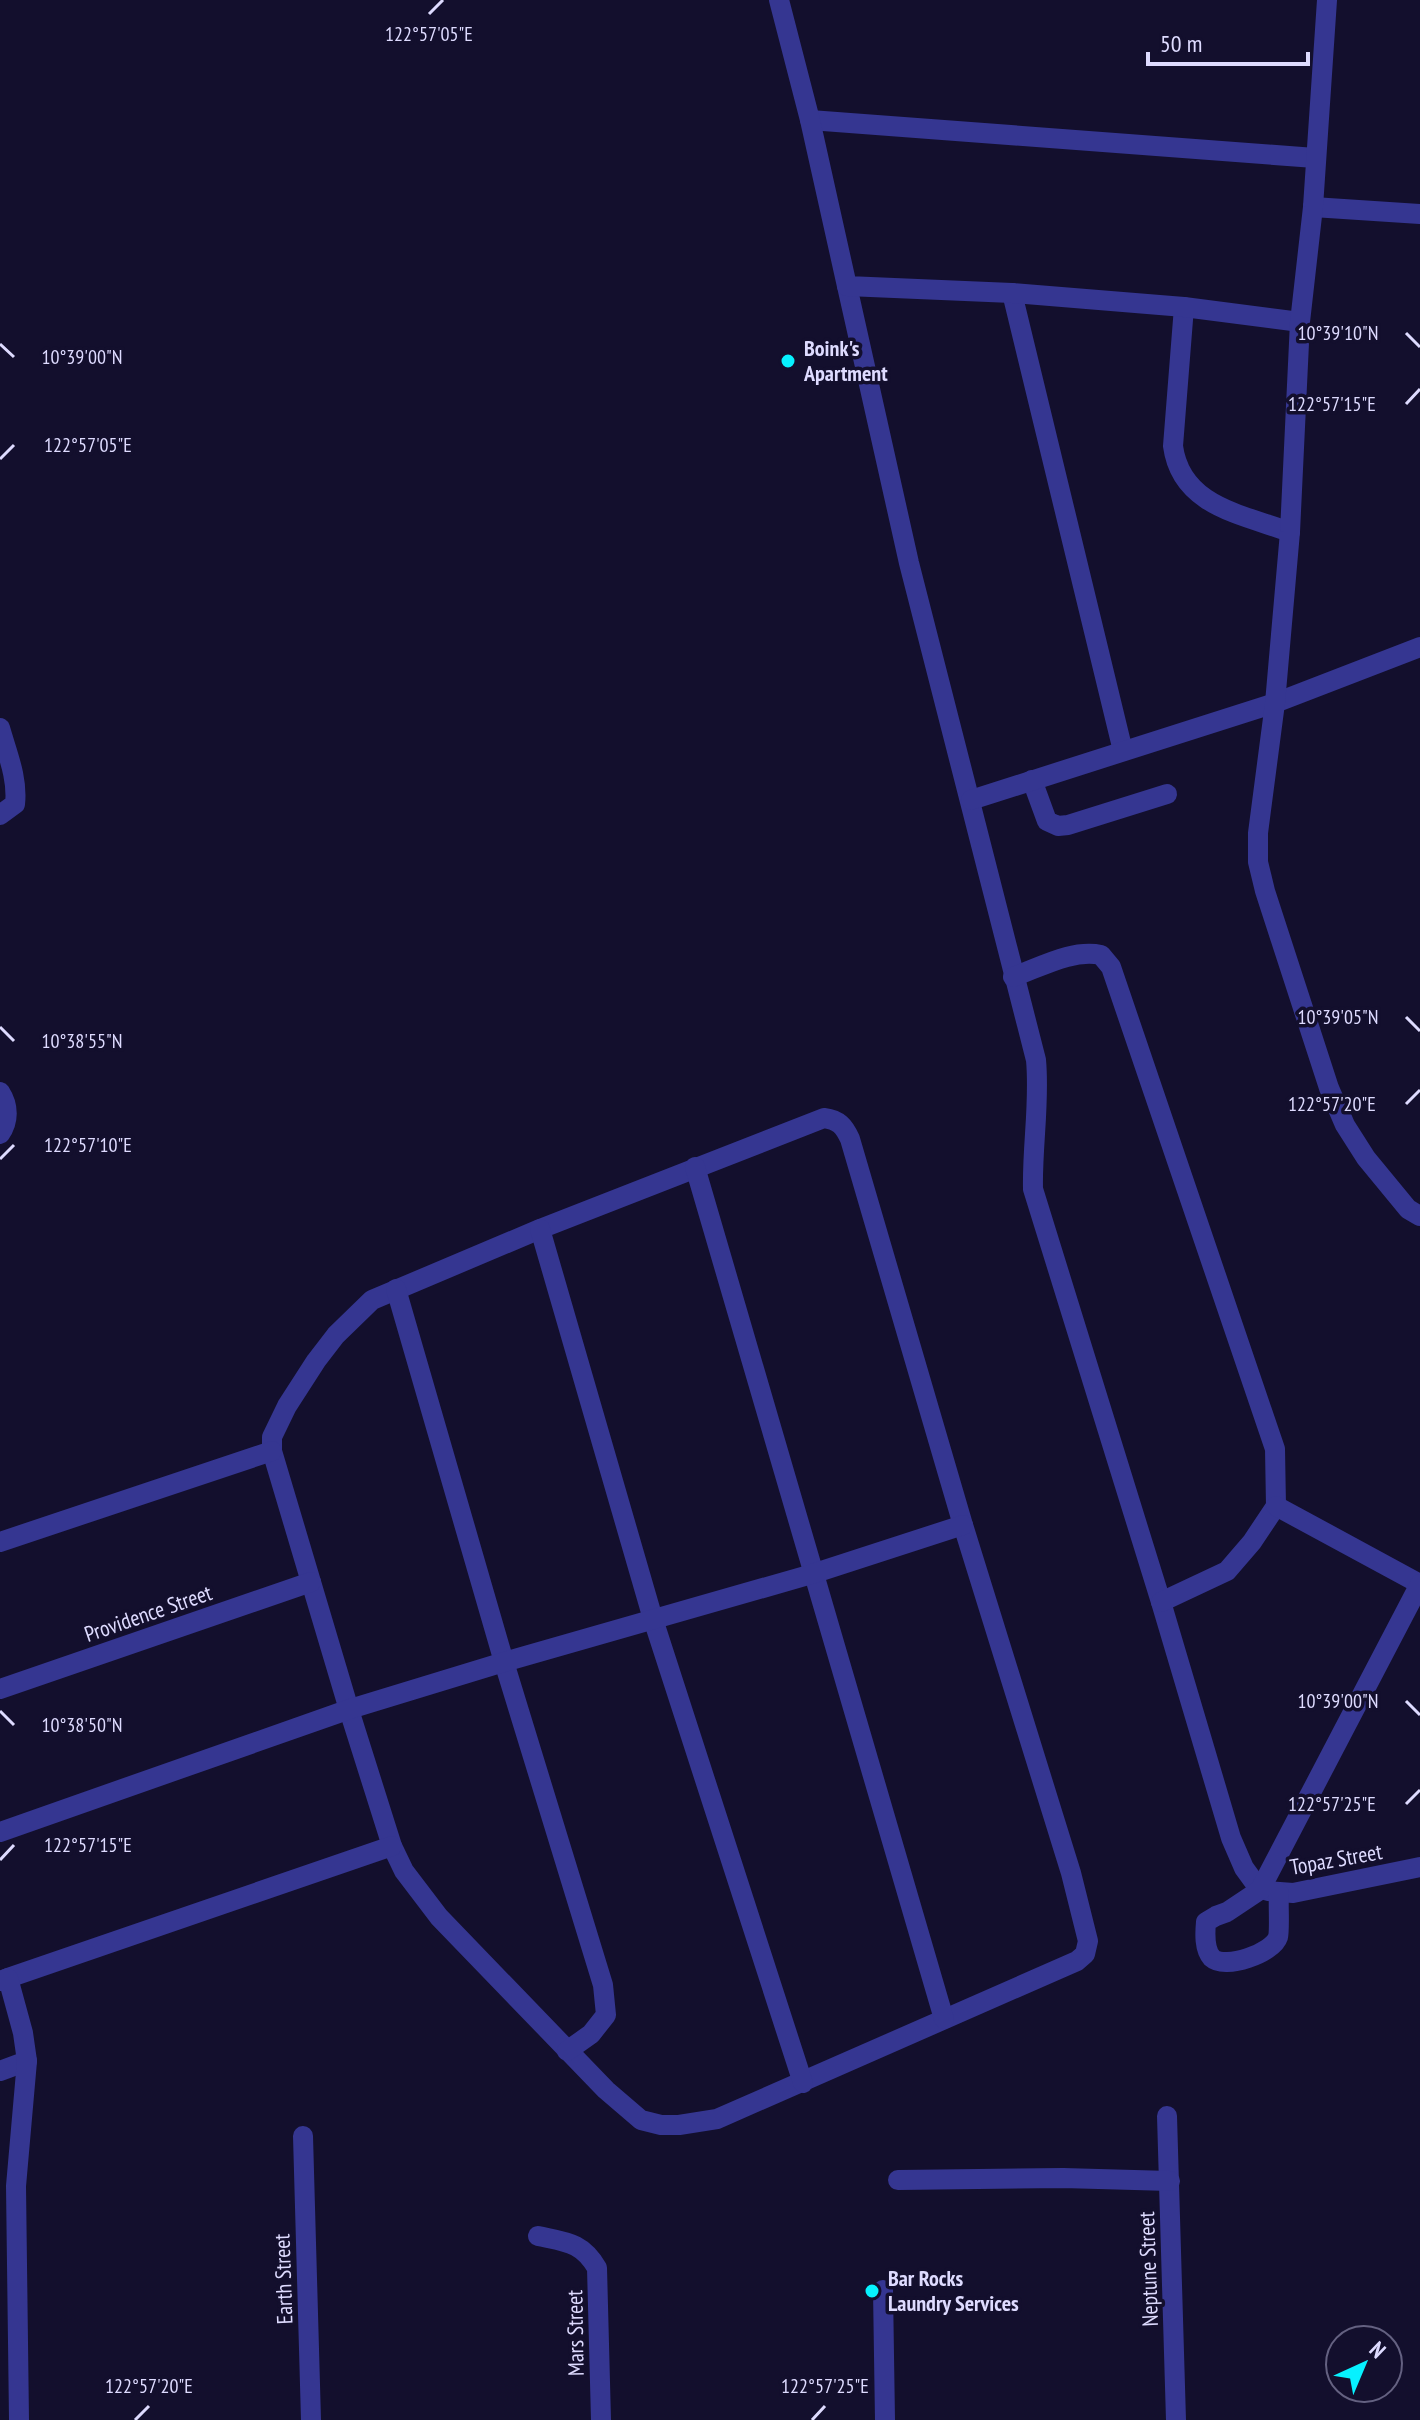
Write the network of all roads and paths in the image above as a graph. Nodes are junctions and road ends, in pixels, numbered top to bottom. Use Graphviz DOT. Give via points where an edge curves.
graph roads {
  1 [pos="779,0"];
  2 [pos="1327,0"];
  3 [pos="810,120"];
  4 [pos="1315,158"];
  5 [pos="1313,207"];
  6 [pos="1420,214"];
  7 [pos="847,286"];
  8 [pos="1012,293"];
  9 [pos="1184,307"];
  10 [pos="1300,322"];
  11 [pos="1290,532"];
  12 [pos="1420,647"];
  13 [pos="1275,703"];
  14 [pos="0,728"];
  15 [pos="1123,751"];
  16 [pos="1032,780"];
  17 [pos="1167,794"];
  18 [pos="971,800"];
  19 [pos="0,815"];
  20 [pos="1013,977"];
  21 [pos="0,1092"];
  22 [pos="0,1134"];
  23 [pos="695,1167"];
  24 [pos="1420,1216"];
  25 [pos="540,1229"];
  26 [pos="396,1289"];
  27 [pos="272,1451"];
  28 [pos="1276,1506"];
  29 [pos="963,1525"];
  30 [pos="0,1542"];
  31 [pos="812,1574"];
  32 [pos="311,1582"];
  33 [pos="1420,1584"];
  34 [pos="1161,1602"];
  35 [pos="653,1619"];
  36 [pos="504,1662"];
  37 [pos="0,1689"];
  38 [pos="350,1709"];
  39 [pos="0,1832"];
  40 [pos="392,1846"];
  41 [pos="1420,1867"];
  42 [pos="1270,1892"];
  43 [pos="4,1980"];
  44 [pos="944,2019"];
  45 [pos="567,2051"];
  46 [pos="27,2061"];
  47 [pos="0,2071"];
  48 [pos="803,2083"];
  49 [pos="1167,2116"];
  50 [pos="303,2136"];
  51 [pos="898,2180"];
  52 [pos="1170,2181"];
  53 [pos="538,2236"];
  54 [pos="883,2290"];
  55 [pos="19,2420"];
  56 [pos="311,2420"];
  57 [pos="601,2420"];
  58 [pos="885,2420"];
  59 [pos="1176,2420"];
  1 -- 3 [label="street"];
  2 -- 4 [label="street"];
  3 -- 4 [label="street"];
  3 -- 7 [label="street"];
  4 -- 5 [label="street"];
  5 -- 6 [label="street"];
  5 -- 10 [label="street"];
  7 -- 8 [label="street"];
  7 -- 18 [label="street" via="909,563"];
  8 -- 9 [label="street"];
  8 -- 15 [label="street"];
  9 -- 10 [label="street"];
  9 -- 11 [label="street" via="1175,461 1206,501"];
  10 -- 11 [label="street"];
  11 -- 13 [label="street"];
  12 -- 13 [label="street"];
  13 -- 15 [label="street"];
  13 -- 24 [label="street" via="1258,833 1265,891 1345,1125 1399,1199"];
  14 -- 19 [label="street" via="16,794 15,804"];
  15 -- 16 [label="street"];
  16 -- 17 [label="street" via="1047,821 1058,826"];
  16 -- 18 [label="street"];
  18 -- 20 [label="street"];
  20 -- 28 [label="street" via="1088,952 1101,955 1111,967 1275,1449"];
  20 -- 34 [label="street" via="1037,1072 1033,1189"];
  21 -- 22 [label="street" via="7,1115"];
  23 -- 25 [label="street"];
  23 -- 29 [label="street" via="824,1118 844,1127"];
  23 -- 31 [label="street"];
  25 -- 26 [label="street"];
  25 -- 35 [label="street"];
  26 -- 27 [label="street" via="353,1317 316,1361 287,1406 272,1437"];
  26 -- 36 [label="street"];
  27 -- 30 [label="street"];
  27 -- 32 [label="street"];
  28 -- 33 [label="street"];
  28 -- 34 [label="street" via="1227,1571"];
  29 -- 31 [label="street"];
  29 -- 44 [label="street" via="1088,1941 1077,1961"];
  31 -- 35 [label="street"];
  31 -- 44 [label="street"];
  32 -- 37 [label="street, Providence Street"];
  32 -- 38 [label="street"];
  33 -- 42 [label="street"];
  34 -- 42 [label="street" via="1231,1838 1244,1868"];
  35 -- 36 [label="street"];
  35 -- 48 [label="street"];
  36 -- 38 [label="street"];
  36 -- 45 [label="street" via="603,1985 606,2015"];
  38 -- 39 [label="street"];
  38 -- 40 [label="street"];
  40 -- 43 [label="street"];
  40 -- 45 [label="street" via="421,1896"];
  41 -- 42 [label="street, Topaz Street"];
  43 -- 46 [label="street"];
  44 -- 48 [label="street"];
  45 -- 48 [label="street" via="641,2120 661,2125 717,2119"];
  46 -- 47 [label="street"];
  46 -- 55 [label="street" via="16,2186"];
  49 -- 52 [label="street, Neptune Street"];
  50 -- 56 [label="street, Earth Street"];
  51 -- 52 [label="street"];
  52 -- 59 [label="street, Neptune Street"];
  53 -- 57 [label="street, Mars Street" via="577,2245 597,2268"];
  54 -- 58 [label="street"];
}
